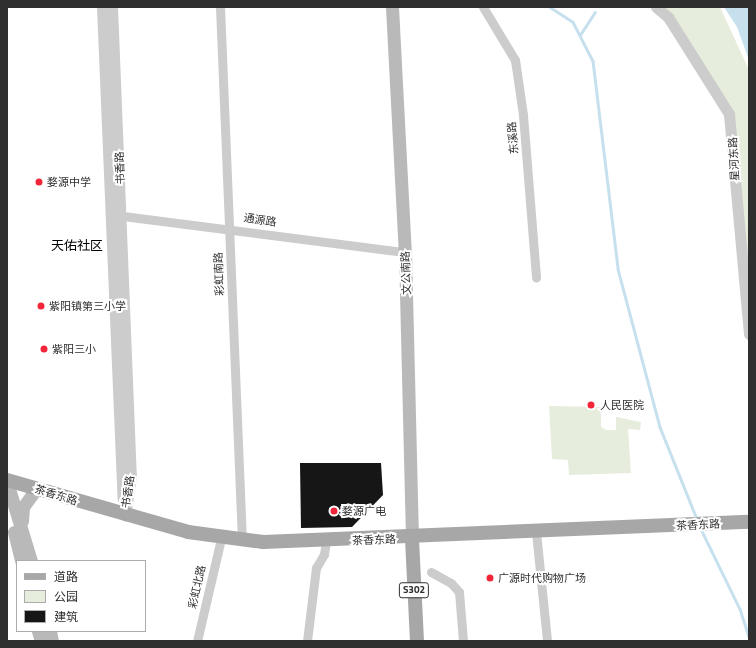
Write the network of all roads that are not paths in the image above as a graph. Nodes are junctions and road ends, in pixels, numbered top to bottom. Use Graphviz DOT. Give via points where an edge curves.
graph roads {
  1 [pos="102,7"];
  2 [pos="112,7"];
  3 [pos="220,7"];
  4 [pos="392,7"];
  5 [pos="483,7"];
  6 [pos="656,7"];
  7 [pos="116,215"];
  8 [pos="230,228"];
  9 [pos="405,252"];
  10 [pos="536,277"];
  11 [pos="749,334"];
  12 [pos="7,481"];
  13 [pos="36,489"];
  14 [pos="7,498"];
  15 [pos="125,516"];
  16 [pos="749,522"];
  17 [pos="7,523"];
  18 [pos="536,532"];
  19 [pos="19,534"];
  20 [pos="221,538"];
  21 [pos="412,538"];
  22 [pos="242,541"];
  23 [pos="326,542"];
  24 [pos="21,560"];
  25 [pos="31,560"];
  26 [pos="431,572"];
  27 [pos="197,641"];
  28 [pos="307,641"];
  29 [pos="417,641"];
  30 [pos="463,641"];
  31 [pos="547,641"];
  1 -- 7 [label="street, 书香路"];
  2 -- 7 [label="street, 书香路"];
  3 -- 8 [label="street, 彩虹南路"];
  4 -- 9 [label="main road, 文公南路"];
  5 -- 10 [label="street, 东溪路" via="516,60"];
  6 -- 11 [label="street, 星河东路" via="668,17 729,114"];
  7 -- 8 [label="street, 通源路"];
  7 -- 15 [label="street, 书香路" via="131,475"];
  8 -- 9 [label="street, 通源路"];
  8 -- 22 [label="street, 彩虹南路"];
  9 -- 21 [label="main road, 文公南路"];
  12 -- 13 [label="main road, 茶香东路"];
  12 -- 19 [label="main road"];
  13 -- 15 [label="main road, 茶香东路"];
  13 -- 19 [label="main road" via="23,507"];
  14 -- 19 [label="main road"];
  15 -- 20 [label="main road, 茶香东路"];
  16 -- 18 [label="main road, 茶香东路"];
  17 -- 19 [label="main road"];
  18 -- 21 [label="main road, 茶香东路"];
  18 -- 31 [label="street"];
  19 -- 24 [label="main road"];
  19 -- 25 [label="main road"];
  20 -- 22 [label="main road, 茶香东路"];
  20 -- 27 [label="street, 彩虹北路"];
  21 -- 23 [label="main road, 茶香东路"];
  21 -- 29 [label="main road, S302"];
  22 -- 23 [label="main road, 茶香东路"];
  23 -- 28 [label="street" via="324,554 316,568"];
  26 -- 30 [label="street" via="451,582 459,592"];
}
